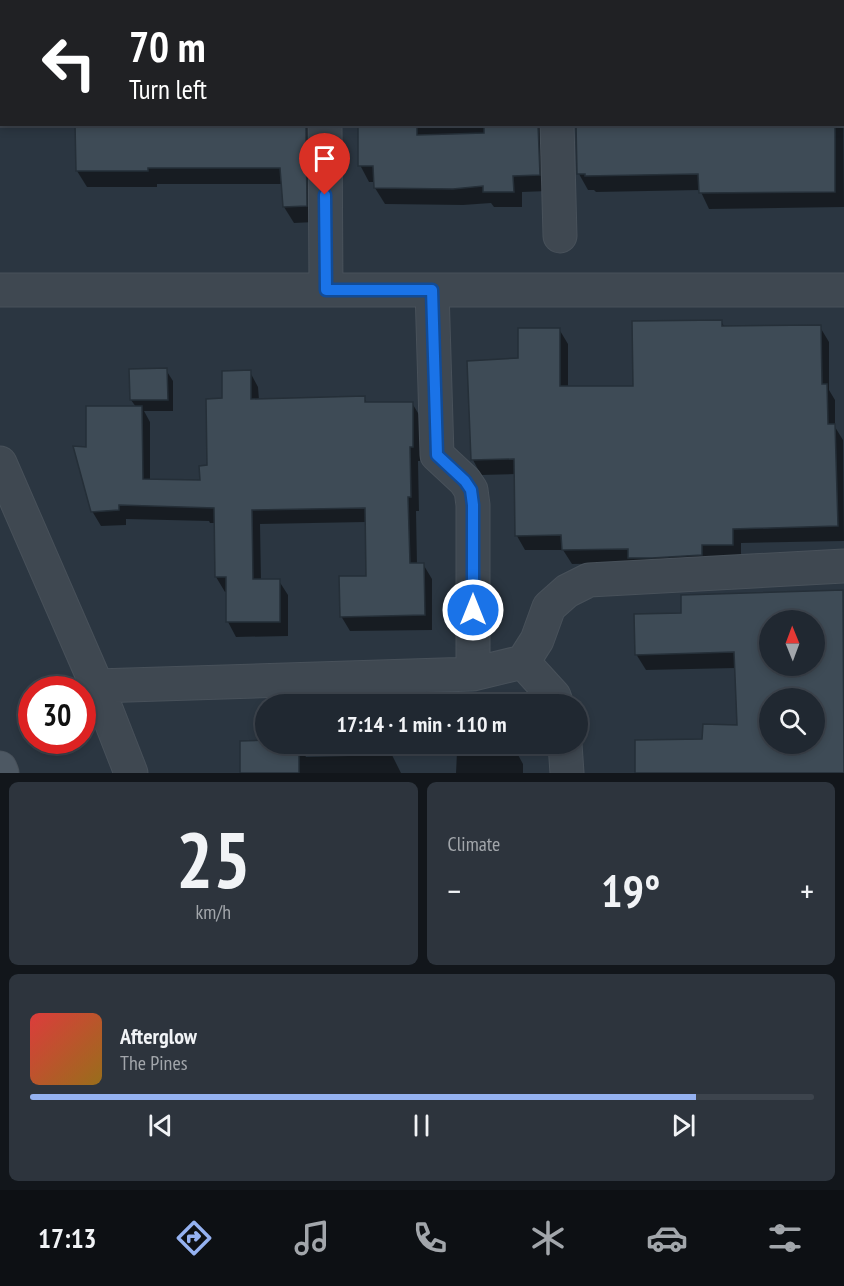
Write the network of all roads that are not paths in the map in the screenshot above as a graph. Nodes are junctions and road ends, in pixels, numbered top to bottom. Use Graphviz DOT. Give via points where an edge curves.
graph roads {
  1 [pos="325,126"];
  2 [pos="557,126"];
  3 [pos="560,236"];
  4 [pos="0,290"];
  5 [pos="326,290"];
  6 [pos="432,290"];
  7 [pos="844,290"];
  8 [pos="0,463"];
  9 [pos="844,566"];
  10 [pos="523,662"];
  11 [pos="473,674"];
  12 [pos="97,686"];
  13 [pos="552,694"];
  14 [pos="566,754"];
  15 [pos="0,768"];
  16 [pos="2,773"];
  17 [pos="131,773"];
  18 [pos="567,773"];
  1 -- 5 [label="street"];
  2 -- 3 [label="street"];
  4 -- 5 [label="street"];
  5 -- 6 [label="street"];
  6 -- 7 [label="street"];
  6 -- 11 [label="street" via="437,455 465,481 473,505"];
  8 -- 12 [label="street"];
  9 -- 10 [label="street" via="589,580 567,591 549,607 537,640"];
  10 -- 11 [label="street"];
  10 -- 13 [label="street"];
  11 -- 12 [label="street"];
  12 -- 17 [label="street"];
  14 -- 18 [label="street"];
  15 -- 16 [label="main road"];
}
